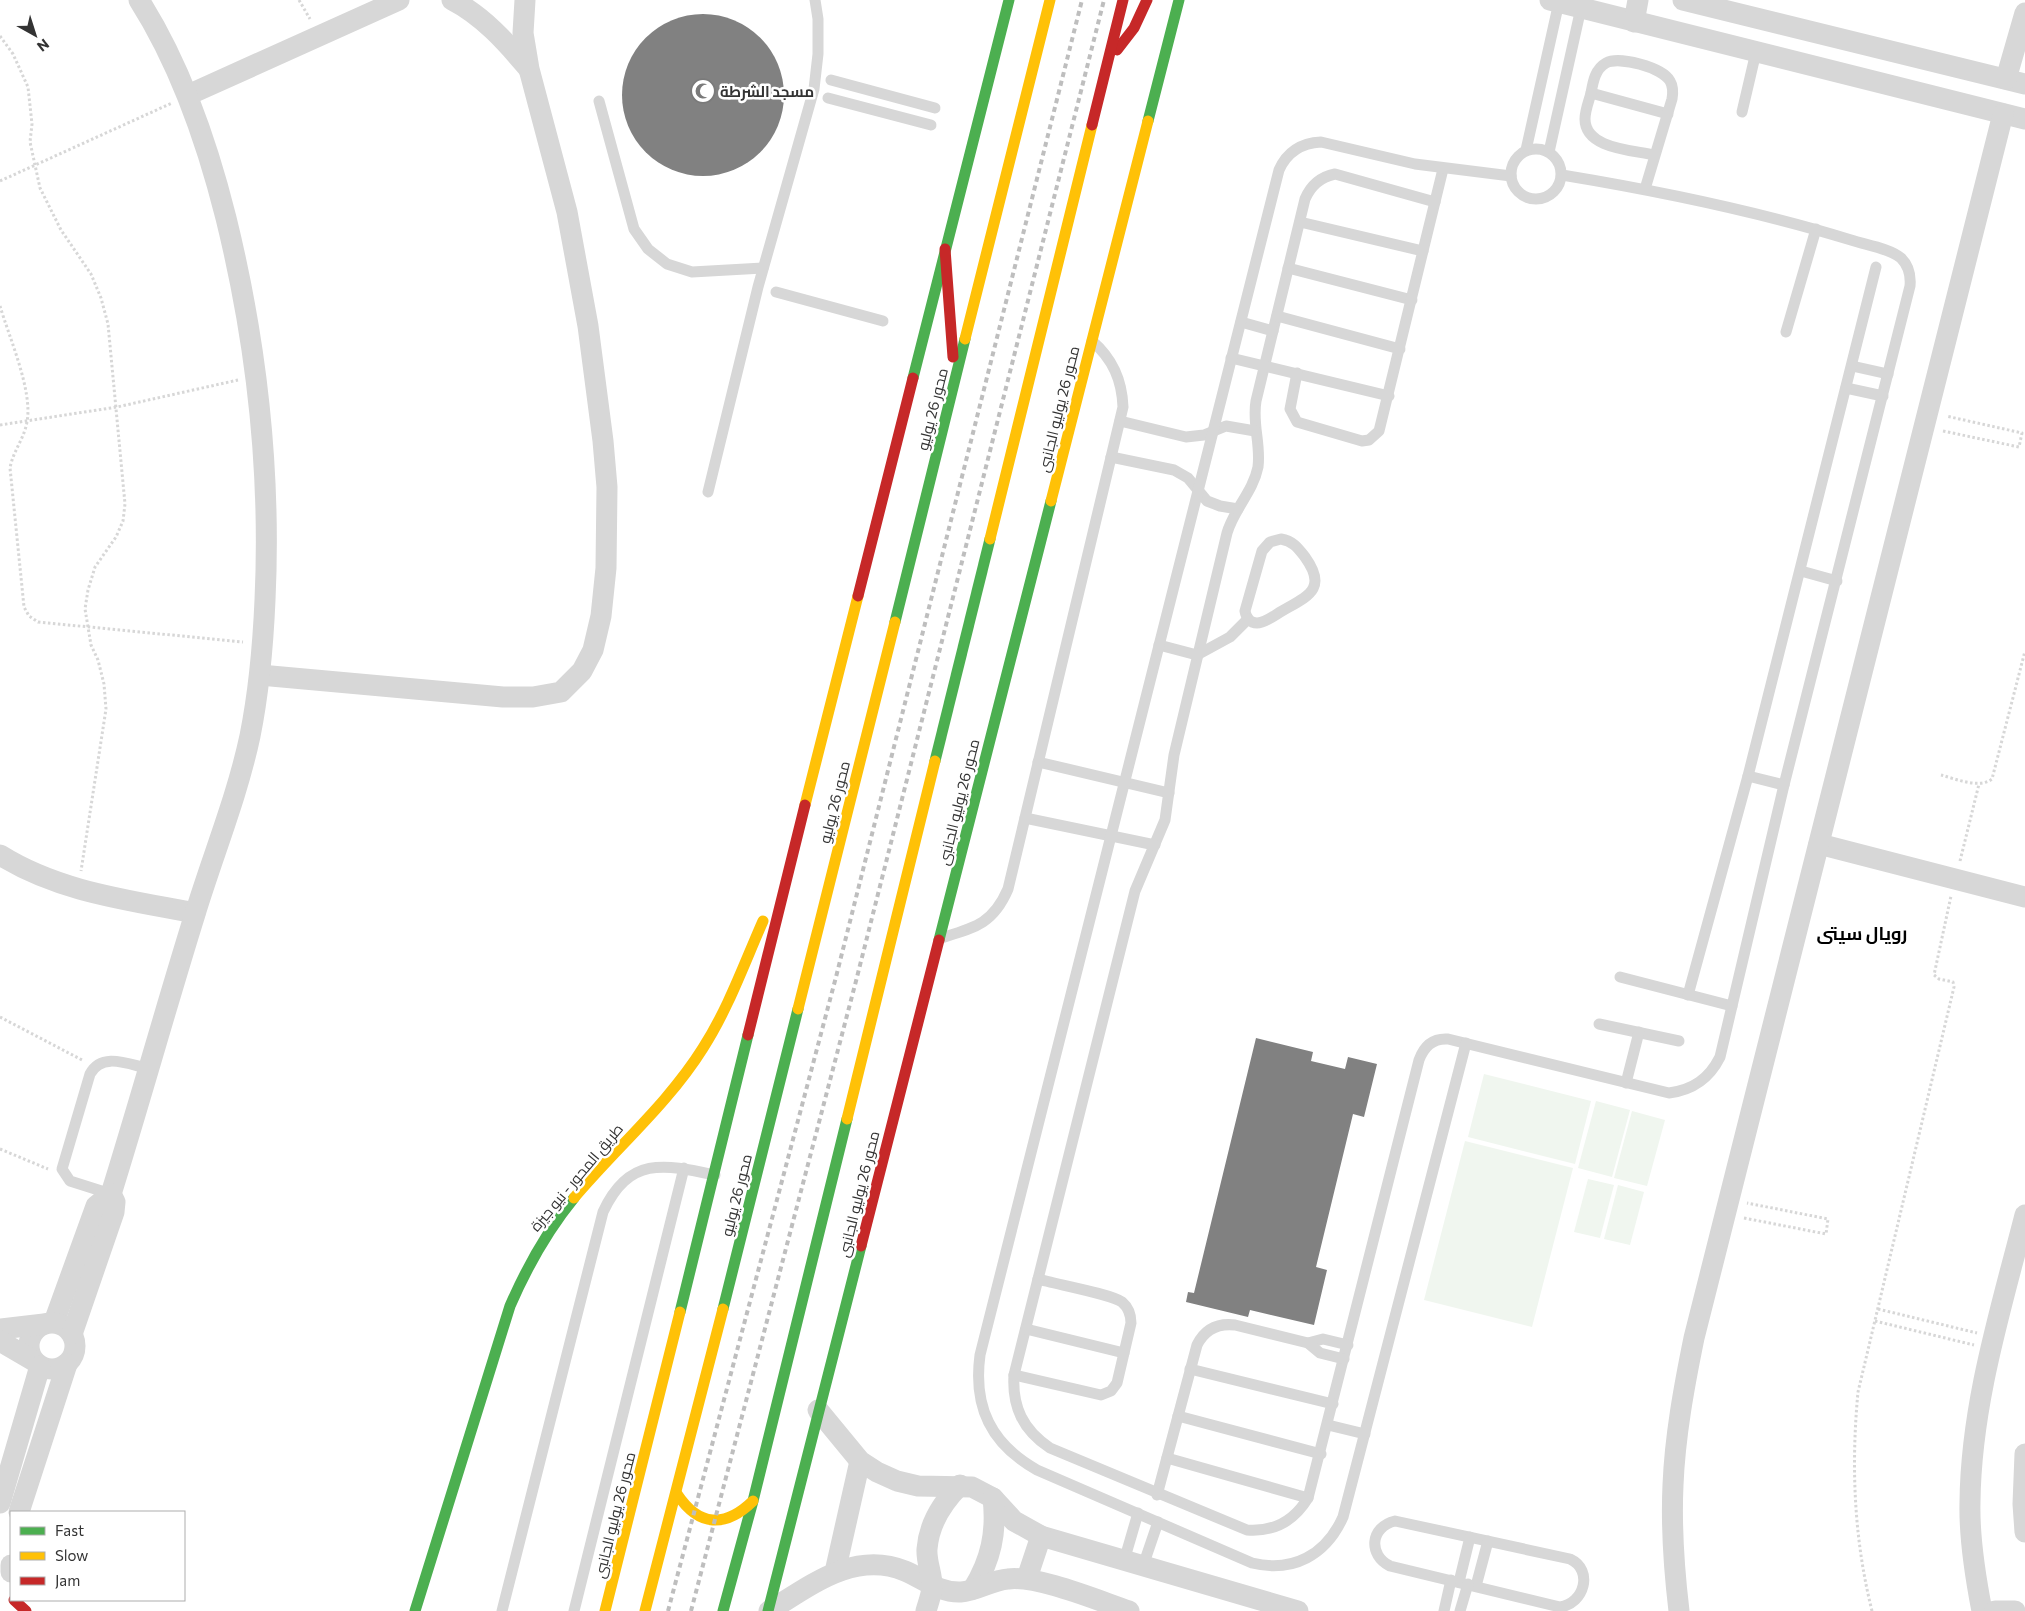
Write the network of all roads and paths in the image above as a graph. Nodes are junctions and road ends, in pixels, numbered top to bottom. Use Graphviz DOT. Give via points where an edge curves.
graph roads {
  1 [pos="139,0"];
  2 [pos="400,0"];
  3 [pos="452,0"];
  4 [pos="525,0"];
  5 [pos="815,0"];
  6 [pos="1009,0"];
  7 [pos="1050,0"];
  8 [pos="1123,0"];
  9 [pos="1146,0"];
  10 [pos="1179,0"];
  11 [pos="1638,0"];
  12 [pos="1683,0"];
  13 [pos="1554,1"];
  14 [pos="1593,6"];
  15 [pos="2025,13"];
  16 [pos="1634,22"];
  17 [pos="0,36"];
  18 [pos="1756,52"];
  19 [pos="1108,61"];
  20 [pos="529,69"];
  21 [pos="831,80"];
  22 [pos="2016,82"];
  23 [pos="1591,93"];
  24 [pos="188,95"];
  25 [pos="828,98"];
  26 [pos="599,102"];
  27 [pos="935,108"];
  28 [pos="1742,112"];
  29 [pos="1668,114"];
  30 [pos="2004,114"];
  31 [pos="2025,119"];
  32 [pos="931,125"];
  33 [pos="1526,150"];
  34 [pos="1549,152"];
  35 [pos="1654,155"];
  36 [pos="34,166"];
  37 [pos="1443,169"];
  38 [pos="1562,175"];
  39 [pos="1511,176"];
  40 [pos="0,181"];
  41 [pos="1645,189"];
  42 [pos="1435,202"];
  43 [pos="1300,222"];
  44 [pos="1816,229"];
  45 [pos="945,249"];
  46 [pos="1423,251"];
  47 [pos="1876,267"];
  48 [pos="763,268"];
  49 [pos="1288,268"];
  50 [pos="776,292"];
  51 [pos="1412,300"];
  52 [pos="0,306"];
  53 [pos="1277,316"];
  54 [pos="882,320"];
  55 [pos="1240,322"];
  56 [pos="1273,331"];
  57 [pos="1786,332"];
  58 [pos="1091,341"];
  59 [pos="1400,349"];
  60 [pos="1231,358"];
  61 [pos="1264,365"];
  62 [pos="1852,366"];
  63 [pos="1297,373"];
  64 [pos="1888,374"];
  65 [pos="257,376"];
  66 [pos="954,383"];
  67 [pos="1846,388"];
  68 [pos="1389,396"];
  69 [pos="1883,396"];
  70 [pos="117,407"];
  71 [pos="1926,419"];
  72 [pos="1120,421"];
  73 [pos="27,422"];
  74 [pos="0,425"];
  75 [pos="1255,431"];
  76 [pos="1213,432"];
  77 [pos="1111,457"];
  78 [pos="1198,491"];
  79 [pos="708,492"];
  80 [pos="1238,509"];
  81 [pos="1801,571"];
  82 [pos="1837,581"];
  83 [pos="1248,619"];
  84 [pos="86,628"];
  85 [pos="263,644"];
  86 [pos="1159,645"];
  87 [pos="2025,651"];
  88 [pos="1197,655"];
  89 [pos="260,675"];
  90 [pos="1038,762"];
  91 [pos="1941,775"];
  92 [pos="1748,776"];
  93 [pos="1124,783"];
  94 [pos="1979,784"];
  95 [pos="1784,785"];
  96 [pos="1169,793"];
  97 [pos="1025,818"];
  98 [pos="1111,836"];
  99 [pos="1819,844"];
  100 [pos="1155,845"];
  101 [pos="0,855"];
  102 [pos="787,875"];
  103 [pos="1955,879"];
  104 [pos="78,890"];
  105 [pos="2025,897"];
  106 [pos="195,913"];
  107 [pos="939,938"];
  108 [pos="1620,977"];
  109 [pos="1688,995"];
  110 [pos="1732,1006"];
  111 [pos="0,1017"];
  112 [pos="1599,1024"];
  113 [pos="1639,1032"];
  114 [pos="1679,1041"];
  115 [pos="1466,1043"];
  116 [pos="94,1066"];
  117 [pos="150,1069"];
  118 [pos="1626,1083"];
  119 [pos="0,1149"];
  120 [pos="684,1168"];
  121 [pos="715,1175"];
  122 [pos="65,1176"];
  123 [pos="110,1194"];
  124 [pos="1727,1207"];
  125 [pos="2025,1215"];
  126 [pos="1038,1279"];
  127 [pos="1878,1309"];
  128 [pos="1875,1321"];
  129 [pos="49,1323"];
  130 [pos="0,1329"];
  131 [pos="1026,1329"];
  132 [pos="72,1334"];
  133 [pos="0,1341"];
  134 [pos="1308,1343"];
  135 [pos="1993,1343"];
  136 [pos="1348,1345"];
  137 [pos="1124,1353"];
  138 [pos="1344,1359"];
  139 [pos="37,1363"];
  140 [pos="67,1364"];
  141 [pos="1190,1369"];
  142 [pos="1014,1375"];
  143 [pos="1333,1404"];
  144 [pos="818,1410"];
  145 [pos="1178,1416"];
  146 [pos="1328,1425"];
  147 [pos="1364,1434"];
  148 [pos="1321,1454"];
  149 [pos="2025,1454"];
  150 [pos="1167,1458"];
  151 [pos="860,1460"];
  152 [pos="5,1465"];
  153 [pos="960,1485"];
  154 [pos="677,1494"];
  155 [pos="1157,1494"];
  156 [pos="993,1498"];
  157 [pos="1308,1498"];
  158 [pos="753,1501"];
  159 [pos="0,1503"];
  160 [pos="18,1511"];
  161 [pos="1138,1513"];
  162 [pos="1158,1522"];
  163 [pos="2025,1532"];
  164 [pos="1041,1536"];
  165 [pos="1470,1537"];
  166 [pos="1488,1541"];
  167 [pos="1133,1563"];
  168 [pos="835,1572"];
  169 [pos="1026,1578"];
  170 [pos="1463,1583"];
  171 [pos="932,1586"];
  172 [pos="963,1597"];
  173 [pos="14,1601"];
  174 [pos="1242,1603"];
  175 [pos="26,1611"];
  176 [pos="415,1611"];
  177 [pos="502,1611"];
  178 [pos="574,1611"];
  179 [pos="604,1611"];
  180 [pos="645,1611"];
  181 [pos="723,1611"];
  182 [pos="768,1611"];
  183 [pos="926,1611"];
  184 [pos="1129,1611"];
  185 [pos="1298,1611"];
  186 [pos="1444,1611"];
  187 [pos="1460,1611"];
  188 [pos="1679,1611"];
  189 [pos="1872,1611"];
  190 [pos="1982,1611"];
  191 [pos="1995,1611"];
  192 [pos="2015,1611"];
  1 -- 24 [label="street"];
  2 -- 24 [label="street"];
  3 -- 20 [label="street" via="484,22"];
  4 -- 20 [label="street" via="523,34"];
  5 -- 48 [label="lane" via="818,54 814,89"];
  6 -- 45 [label="main road, محور 26 يوليو الجانبى"];
  7 -- 66 [label="main road, محور 26 يوليو"];
  8 -- 19 [label="main road"];
  9 -- 19 [label="main road" via="1134,28"];
  10 -- 58 [label="main road, محور 26 يوليو الجانبى"];
  11 -- 16 [label="street"];
  12 -- 22 [label="street"];
  13 -- 14 [label="street"];
  13 -- 33 [label="lane"];
  14 -- 16 [label="street"];
  14 -- 34 [label="lane"];
  15 -- 22 [label="street"];
  16 -- 18 [label="street"];
  17 -- 36 [label="path" via="18,62 28,87"];
  18 -- 28 [label="lane"];
  18 -- 30 [label="street"];
  19 -- 158 [label="main road"];
  20 -- 89 [label="street" via="578,265 604,441 606,568 602,616 593,650 582,671 561,692 533,697"];
  21 -- 27 [label="lane"];
  23 -- 29 [label="lane"];
  23 -- 29 [label="lane" via="1597,72 1607,62 1620,60 1654,69 1665,75 1672,86"];
  23 -- 35 [label="lane" via="1585,120 1594,138 1606,144"];
  24 -- 36 [label="path"];
  24 -- 65 [label="street" via="217,184 240,274"];
  25 -- 32 [label="lane"];
  26 -- 48 [label="lane" via="634,229 648,249 667,264 692,272"];
  29 -- 35 [label="lane"];
  30 -- 31 [label="street"];
  30 -- 71 [label="street"];
  33 -- 34 [label="lane"];
  33 -- 39 [label="lane" via="1514,161"];
  34 -- 38 [label="lane" via="1559,162"];
  35 -- 41 [label="lane"];
  36 -- 40 [label="path"];
  36 -- 70 [label="path" via="50,210 91,274 101,298 108,324"];
  37 -- 39 [label="lane"];
  37 -- 42 [label="lane"];
  37 -- 55 [label="lane" via="1321,142 1296,149 1279,170"];
  38 -- 39 [label="lane" via="1551,194 1536,199 1522,195"];
  38 -- 41 [label="lane"];
  41 -- 44 [label="lane"];
  42 -- 43 [label="lane" via="1335,174 1313,185"];
  42 -- 46 [label="lane"];
  43 -- 46 [label="lane"];
  43 -- 49 [label="lane"];
  44 -- 57 [label="lane"];
  44 -- 64 [label="lane" via="1895,254 1910,271 1910,286"];
  45 -- 66 [label="main road"];
  45 -- 102 [label="main road, محور 26 يوليو الجانبى"];
  46 -- 51 [label="lane"];
  47 -- 62 [label="lane"];
  48 -- 79 [label="lane"];
  49 -- 51 [label="lane"];
  49 -- 53 [label="lane"];
  50 -- 54 [label="lane"];
  51 -- 59 [label="lane"];
  52 -- 73 [label="path" via="25,385"];
  53 -- 56 [label="lane"];
  53 -- 59 [label="lane"];
  55 -- 56 [label="lane"];
  55 -- 60 [label="lane"];
  56 -- 61 [label="lane"];
  58 -- 72 [label="lane" via="1109,359 1118,376 1122,394"];
  58 -- 107 [label="main road, محور 26 يوليو الجانبى"];
  59 -- 68 [label="lane"];
  60 -- 61 [label="lane"];
  60 -- 76 [label="lane"];
  61 -- 63 [label="lane"];
  61 -- 75 [label="lane" via="1254,411"];
  62 -- 64 [label="lane"];
  62 -- 67 [label="lane"];
  63 -- 68 [label="lane"];
  63 -- 68 [label="lane" via="1290,404 1294,418 1301,425 1355,440 1368,440 1380,431"];
  64 -- 69 [label="lane"];
  65 -- 70 [label="path"];
  65 -- 85 [label="street" via="265,458 267,542"];
  66 -- 154 [label="main road, محور 26 يوليو"];
  67 -- 69 [label="lane"];
  67 -- 81 [label="lane"];
  69 -- 82 [label="lane"];
  70 -- 73 [label="path"];
  70 -- 84 [label="path" via="126,504 116,537 95,567 85,609"];
  71 -- 71 [label="path" via="2022,433 2019,447"];
  71 -- 99 [label="street"];
  72 -- 76 [label="lane" via="1186,437"];
  72 -- 77 [label="lane"];
  73 -- 74 [label="path"];
  73 -- 84 [label="path" via="10,468 24,607 38,622"];
  75 -- 76 [label="lane" via="1233,425"];
  75 -- 80 [label="lane" via="1258,466 1251,489"];
  76 -- 78 [label="lane"];
  77 -- 78 [label="lane" via="1174,470 1188,478"];
  77 -- 90 [label="lane"];
  78 -- 80 [label="lane" via="1214,504"];
  78 -- 86 [label="lane"];
  80 -- 88 [label="lane" via="1227,532"];
  81 -- 82 [label="lane"];
  81 -- 92 [label="lane"];
  82 -- 95 [label="lane"];
  83 -- 83 [label="lane" via="1261,623 1312,592 1316,581 1314,571 1292,542 1275,540 1262,550 1245,610"];
  83 -- 88 [label="lane" via="1230,637"];
  84 -- 85 [label="path"];
  84 -- 104 [label="path" via="104,684 106,709"];
  85 -- 89 [label="street"];
  86 -- 88 [label="lane"];
  86 -- 93 [label="lane"];
  87 -- 94 [label="path" via="1992,779"];
  88 -- 96 [label="lane" via="1174,755"];
  89 -- 106 [label="street" via="238,781"];
  90 -- 93 [label="lane"];
  90 -- 97 [label="lane"];
  91 -- 94 [label="path"];
  92 -- 95 [label="lane"];
  92 -- 109 [label="lane"];
  93 -- 96 [label="lane"];
  93 -- 98 [label="lane"];
  94 -- 103 [label="path"];
  95 -- 110 [label="lane"];
  96 -- 100 [label="lane" via="1165,820"];
  97 -- 98 [label="lane"];
  97 -- 107 [label="lane" via="1008,889 997,910 979,925"];
  98 -- 100 [label="lane"];
  98 -- 161 [label="lane" via="980,1355 978,1385 985,1415 1000,1442 1011,1453 1037,1470"];
  99 -- 103 [label="street"];
  99 -- 124 [label="street"];
  100 -- 126 [label="lane" via="1135,891"];
  101 -- 104 [label="street" via="22,868"];
  102 -- 121 [label="main road, محور 26 يوليو الجانبى"];
  102 -- 176 [label="main road, طريق المحور - نيو جيزة" via="705,1046 676,1084 556,1221 526,1267 510,1306"];
  103 -- 105 [label="street"];
  103 -- 127 [label="path" via="1934,975 1953,982 1954,988"];
  104 -- 106 [label="street"];
  106 -- 117 [label="street"];
  107 -- 144 [label="main road, محور 26 يوليو الجانبى"];
  108 -- 109 [label="lane"];
  109 -- 110 [label="lane"];
  110 -- 118 [label="lane" via="1720,1057 1702,1082 1680,1092"];
  111 -- 116 [label="path"];
  112 -- 113 [label="lane"];
  113 -- 114 [label="lane"];
  113 -- 118 [label="lane"];
  115 -- 118 [label="lane"];
  115 -- 136 [label="lane" via="1442,1038 1421,1054"];
  115 -- 147 [label="lane"];
  116 -- 117 [label="lane" via="109,1060"];
  116 -- 122 [label="lane" via="63,1162"];
  117 -- 123 [label="street"];
  119 -- 122 [label="path"];
  120 -- 121 [label="lane"];
  120 -- 177 [label="lane" via="659,1166 635,1174 616,1190 603,1212"];
  120 -- 178 [label="lane"];
  121 -- 179 [label="main road, محور 26 يوليو الجانبى"];
  122 -- 123 [label="lane" via="76,1184"];
  123 -- 129 [label="street" via="96,1206"];
  123 -- 132 [label="street" via="115,1202 114,1212"];
  124 -- 124 [label="path" via="1828,1219 1826,1234"];
  124 -- 188 [label="street" via="1694,1338 1680,1411 1673,1485 1673,1559"];
  125 -- 135 [label="street"];
  126 -- 131 [label="lane"];
  126 -- 137 [label="lane" via="1114,1298 1126,1306 1131,1319"];
  127 -- 128 [label="path"];
  127 -- 135 [label="path"];
  128 -- 135 [label="path"];
  128 -- 189 [label="path" via="1858,1392 1854,1459 1856,1520"];
  129 -- 130 [label="street"];
  129 -- 132 [label="street" via="68,1328"];
  129 -- 139 [label="street" via="38,1328 30,1340 30,1354"];
  131 -- 137 [label="lane"];
  131 -- 142 [label="lane"];
  132 -- 140 [label="street" via="75,1350"];
  133 -- 139 [label="street"];
  134 -- 136 [label="lane" via="1323,1339"];
  134 -- 138 [label="lane" via="1320,1353"];
  134 -- 141 [label="lane" via="1235,1326 1219,1326 1200,1338"];
  135 -- 190 [label="street" via="1975,1427 1970,1503 1971,1541"];
  136 -- 138 [label="lane"];
  137 -- 142 [label="lane" via="1115,1388 1101,1396"];
  138 -- 143 [label="lane"];
  139 -- 140 [label="street" via="54,1369"];
  139 -- 152 [label="street"];
  140 -- 160 [label="street"];
  141 -- 143 [label="lane"];
  141 -- 145 [label="lane"];
  142 -- 155 [label="lane" via="1018,1411 1023,1423 1039,1441"];
  143 -- 146 [label="lane"];
  144 -- 151 [label="street"];
  144 -- 182 [label="main road, محور 26 يوليو الجانبى"];
  145 -- 148 [label="lane"];
  145 -- 150 [label="lane"];
  146 -- 147 [label="lane"];
  146 -- 148 [label="lane"];
  147 -- 162 [label="lane" via="1338,1529 1322,1548 1301,1562 1277,1566 1252,1563"];
  148 -- 157 [label="lane"];
  149 -- 163 [label="street"];
  150 -- 155 [label="lane"];
  150 -- 157 [label="lane"];
  151 -- 153 [label="street" via="897,1481 925,1486"];
  151 -- 168 [label="street"];
  152 -- 159 [label="street"];
  153 -- 156 [label="street" via="984,1491"];
  153 -- 171 [label="street" via="936,1514 930,1531 927,1559"];
  154 -- 158 [label="main road" via="687,1510 712,1521 731,1519"];
  154 -- 180 [label="main road, محور 26 يوليو"];
  155 -- 157 [label="lane" via="1236,1527 1257,1531 1287,1522"];
  156 -- 164 [label="street" via="1014,1521"];
  156 -- 172 [label="street" via="995,1530 992,1546 985,1568"];
  158 -- 181 [label="main road"];
  161 -- 162 [label="lane"];
  161 -- 167 [label="lane"];
  162 -- 167 [label="lane"];
  164 -- 167 [label="street"];
  164 -- 169 [label="street"];
  165 -- 166 [label="lane"];
  165 -- 170 [label="lane"];
  165 -- 170 [label="lane" via="1395,1521 1383,1526 1375,1537 1375,1551 1384,1563"];
  166 -- 170 [label="lane"];
  166 -- 170 [label="lane" via="1574,1561 1583,1573 1584,1583 1575,1601 1560,1607"];
  167 -- 174 [label="street"];
  168 -- 171 [label="street" via="868,1565 886,1566 918,1577"];
  168 -- 182 [label="street"];
  169 -- 172 [label="street" via="1008,1578"];
  169 -- 184 [label="street"];
  170 -- 186 [label="lane"];
  170 -- 187 [label="lane"];
  171 -- 172 [label="street"];
  171 -- 183 [label="street"];
  173 -- 175 [label="main road"];
  174 -- 185 [label="street"];
  191 -- 192 [label="street"];
}
